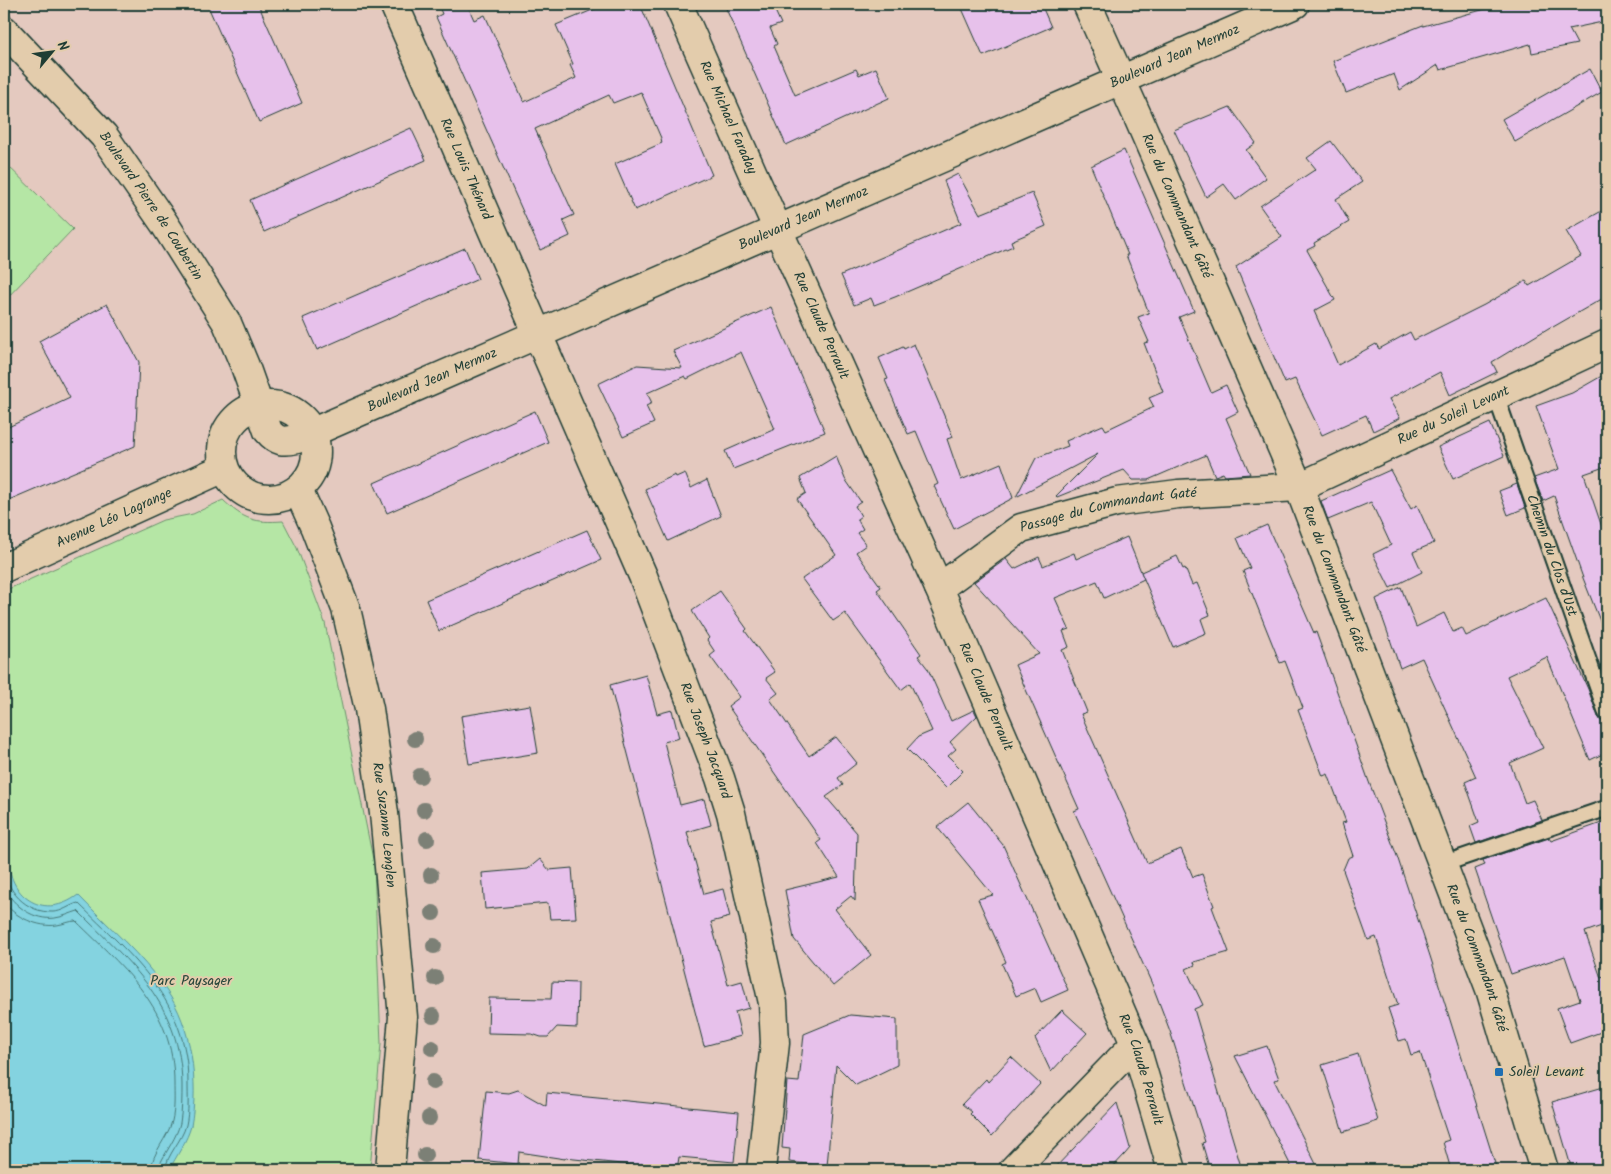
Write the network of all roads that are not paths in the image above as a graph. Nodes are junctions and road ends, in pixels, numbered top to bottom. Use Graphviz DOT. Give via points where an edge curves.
graph roads {
  1 [pos="394,4"];
  2 [pos="678,4"];
  3 [pos="1086,4"];
  4 [pos="1295,4"];
  5 [pos="4,30"];
  6 [pos="1121,80"];
  7 [pos="778,230"];
  8 [pos="538,334"];
  9 [pos="1607,344"];
  10 [pos="1496,396"];
  11 [pos="260,406"];
  12 [pos="311,433"];
  13 [pos="224,468"];
  14 [pos="1299,487"];
  15 [pos="298,490"];
  16 [pos="4,568"];
  17 [pos="939,588"];
  18 [pos="1607,714"];
  19 [pos="1607,808"];
  20 [pos="1444,864"];
  21 [pos="1135,1044"];
  22 [pos="390,1170"];
  23 [pos="761,1170"];
  24 [pos="1013,1170"];
  25 [pos="1172,1170"];
  26 [pos="1544,1170"];
  1 -- 8 [label="street, Rue Louis Thénard"];
  2 -- 7 [label="street, Rue Michael Faraday"];
  3 -- 6 [label="street, Rue du Commandant Gâté"];
  4 -- 6 [label="street, Boulevard Jean Mermoz"];
  5 -- 11 [label="street, Boulevard Pierre de Coubertin" via="104,136 164,223 227,323"];
  6 -- 7 [label="street, Boulevard Jean Mermoz"];
  6 -- 14 [label="street, Rue du Commandant Gâté"];
  7 -- 8 [label="street, Boulevard Jean Mermoz"];
  7 -- 17 [label="street, Rue Claude Perrault"];
  8 -- 12 [label="street, Boulevard Jean Mermoz"];
  8 -- 23 [label="street, Rue Joseph Jacquard" via="643,576 731,812 774,1003 774,1043"];
  9 -- 10 [label="street, Rue du Soleil Levant"];
  10 -- 14 [label="street, Rue du Soleil Levant"];
  10 -- 18 [label="lane, Chemin du Clos d'Ust"];
  11 -- 12 [label="street, Boulevard Pierre de Coubertin" via="268,431 276,440 285,442"];
  11 -- 13 [label="street" via="244,412 232,422 224,436 221,452"];
  12 -- 15 [label="street" via="315,445 313,470"];
  13 -- 15 [label="street" via="232,482 257,498 272,500"];
  13 -- 16 [label="street, Avenue Léo Lagrange"];
  14 -- 17 [label="street, Passage du Commandant Gaté" via="1178,494 1117,502 1020,528"];
  14 -- 20 [label="street, Rue du Commandant Gâté"];
  15 -- 22 [label="street, Rue Suzanne Lenglen" via="346,609 369,709 384,813 403,1017"];
  17 -- 21 [label="street, Rue Claude Perrault"];
  19 -- 20 [label="lane"];
  20 -- 26 [label="street, Rue du Commandant Gâté" via="1490,989"];
  21 -- 24 [label="street"];
  21 -- 25 [label="street, Rue Claude Perrault"];
}
